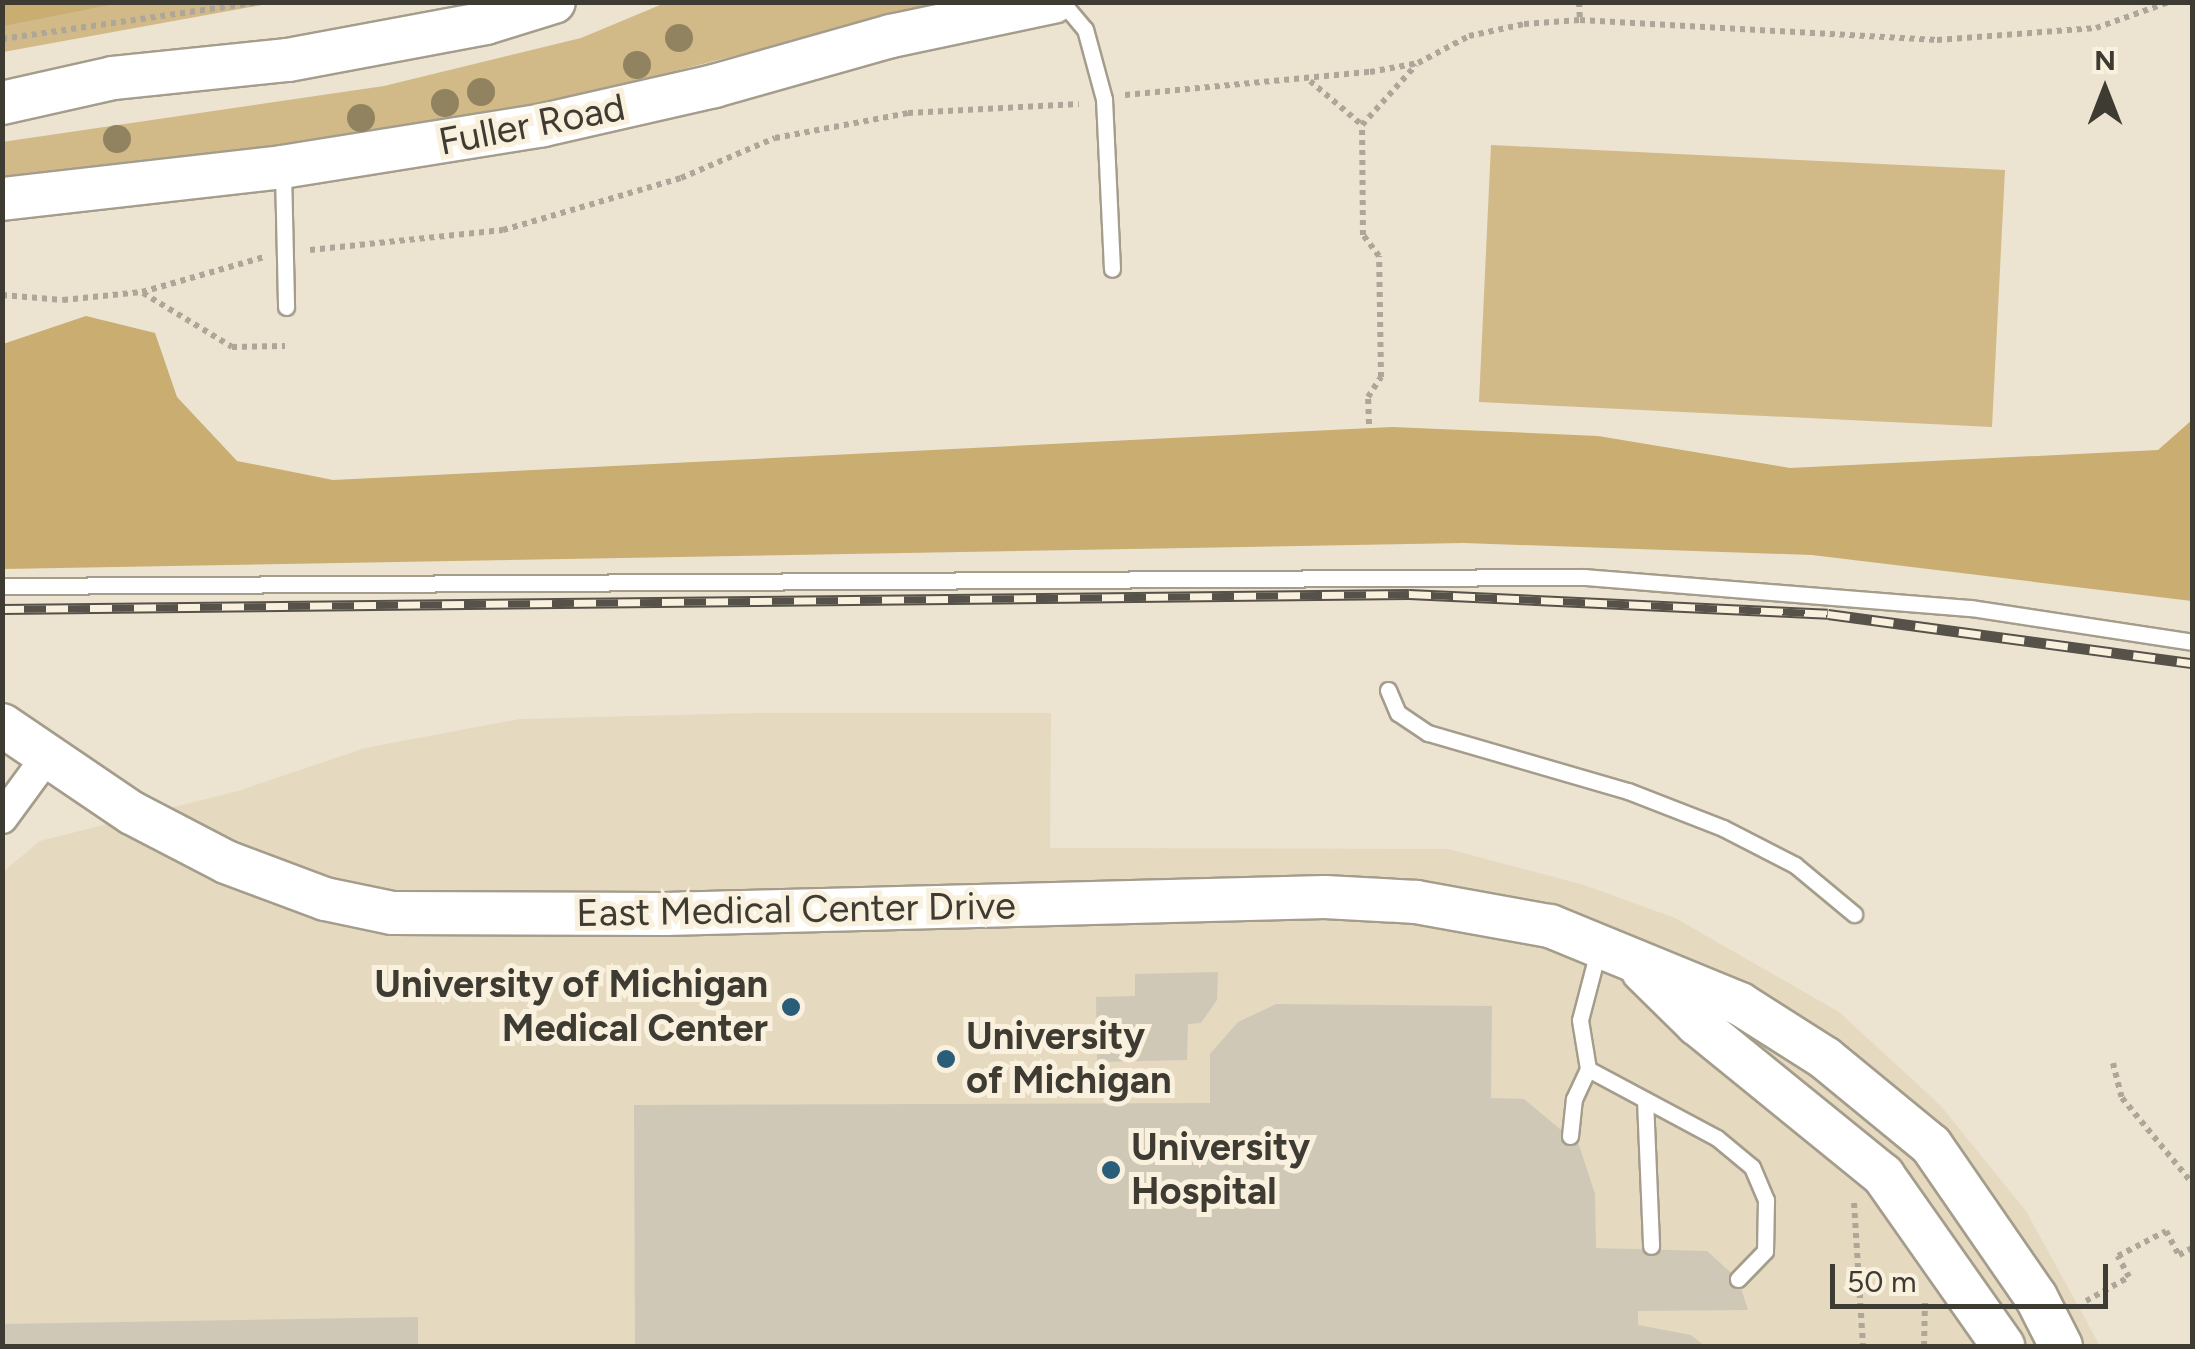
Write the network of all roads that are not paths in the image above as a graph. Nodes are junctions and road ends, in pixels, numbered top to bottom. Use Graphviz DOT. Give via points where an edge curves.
graph roads {
  1 [pos="554,2"];
  2 [pos="1054,2"];
  3 [pos="1062,2"];
  4 [pos="2,103"];
  5 [pos="282,167"];
  6 [pos="2,199"];
  7 [pos="1112,269"];
  8 [pos="286,307"];
  9 [pos="2,586"];
  10 [pos="2192,642"];
  11 [pos="1388,690"];
  12 [pos="2,725"];
  13 [pos="46,758"];
  14 [pos="2,818"];
  15 [pos="1854,914"];
  16 [pos="1614,950"];
  17 [pos="1588,1069"];
  18 [pos="1645,1100"];
  19 [pos="1570,1136"];
  20 [pos="1650,1246"];
  21 [pos="1738,1279"];
  22 [pos="2002,1346"];
  23 [pos="2061,1346"];
  1 -- 4 [label="street" via="486,23 306,56 113,78"];
  2 -- 5 [label="street, Fuller Road" via="890,36 714,86 543,124"];
  3 -- 7 [label="lane" via="1085,30 1104,99"];
  5 -- 6 [label="street, Fuller Road"];
  5 -- 8 [label="lane"];
  9 -- 10 [label="lane" via="1584,578 1971,608"];
  11 -- 15 [label="lane" via="1398,713 1428,733 1628,791 1723,828 1795,865"];
  12 -- 13 [label="street, East Medical Center Drive"];
  13 -- 14 [label="street"];
  13 -- 16 [label="street, East Medical Center Drive" via="132,813 252,874 392,914 1326,897 1496,914"];
  16 -- 17 [label="lane" via="1580,1020"];
  16 -- 22 [label="street, East Medical Center Drive" via="1883,1175"];
  16 -- 23 [label="street, East Medical Center Drive" via="1740,1004 1825,1058 1931,1145 2036,1297"];
  17 -- 18 [label="lane"];
  17 -- 19 [label="lane" via="1574,1099"];
  18 -- 20 [label="lane"];
  18 -- 21 [label="lane" via="1717,1138 1752,1167 1770,1228 1758,1266"];
}
